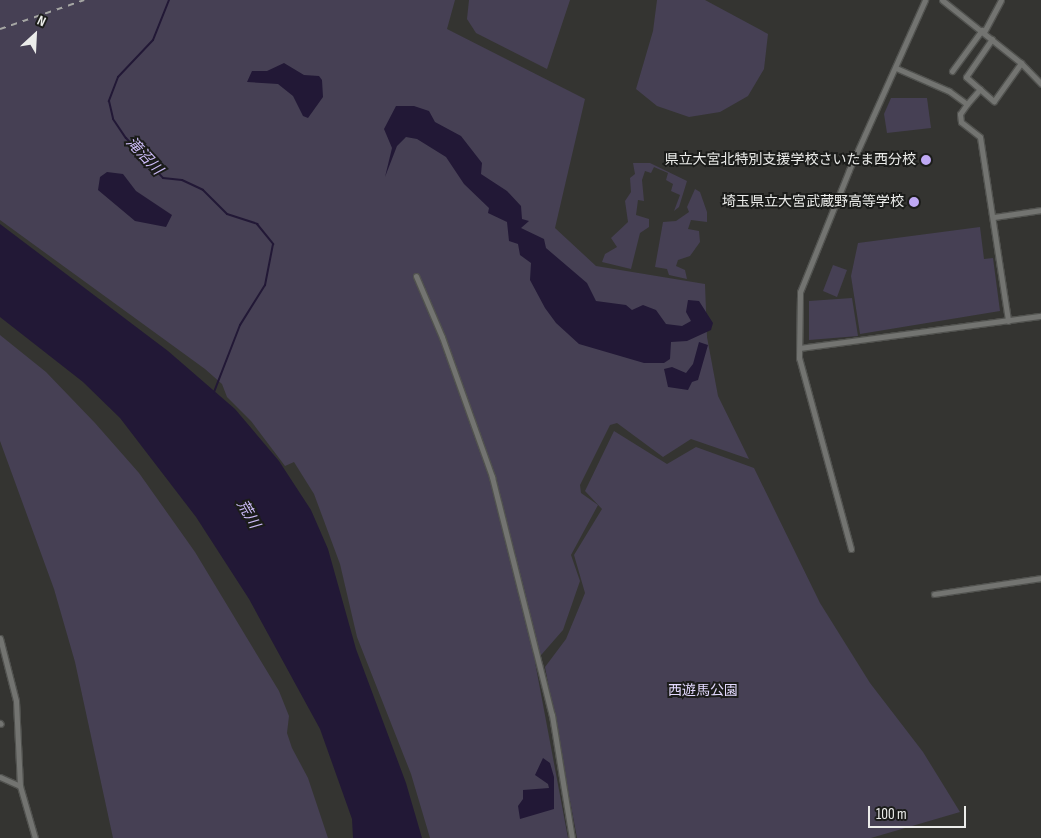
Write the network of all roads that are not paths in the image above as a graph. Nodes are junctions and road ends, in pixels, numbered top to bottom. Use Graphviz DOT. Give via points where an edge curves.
graph roads {
  1 [pos="925,0"];
  2 [pos="942,0"];
  3 [pos="1000,0"];
  4 [pos="983,31"];
  5 [pos="992,39"];
  6 [pos="1021,63"];
  7 [pos="896,68"];
  8 [pos="952,71"];
  9 [pos="1041,84"];
  10 [pos="980,89"];
  11 [pos="967,104"];
  12 [pos="1041,210"];
  13 [pos="994,217"];
  14 [pos="416,276"];
  15 [pos="1041,316"];
  16 [pos="1008,321"];
  17 [pos="800,348"];
  18 [pos="850,548"];
  19 [pos="1041,578"];
  20 [pos="934,594"];
  21 [pos="0,638"];
  22 [pos="0,777"];
  23 [pos="20,786"];
  24 [pos="35,838"];
  25 [pos="572,838"];
  1 -- 7 [label="street" via="899,54"];
  2 -- 4 [label="street"];
  3 -- 4 [label="street"];
  4 -- 5 [label="street"];
  4 -- 8 [label="street"];
  5 -- 6 [label="street"];
  5 -- 10 [label="street" via="966,77"];
  6 -- 9 [label="street"];
  6 -- 10 [label="street" via="994,101"];
  7 -- 11 [label="street" via="949,90"];
  7 -- 17 [label="street" via="849,170 800,292"];
  10 -- 11 [label="street"];
  11 -- 13 [label="street" via="960,114 960,122 980,137"];
  12 -- 13 [label="street"];
  13 -- 16 [label="street"];
  14 -- 25 [label="street" via="442,337 492,477 550,706"];
  15 -- 16 [label="street"];
  16 -- 17 [label="street"];
  17 -- 18 [label="street" via="801,368"];
  19 -- 20 [label="street"];
  21 -- 23 [label="street" via="16,701"];
  22 -- 23 [label="street"];
  23 -- 24 [label="street"];
}
